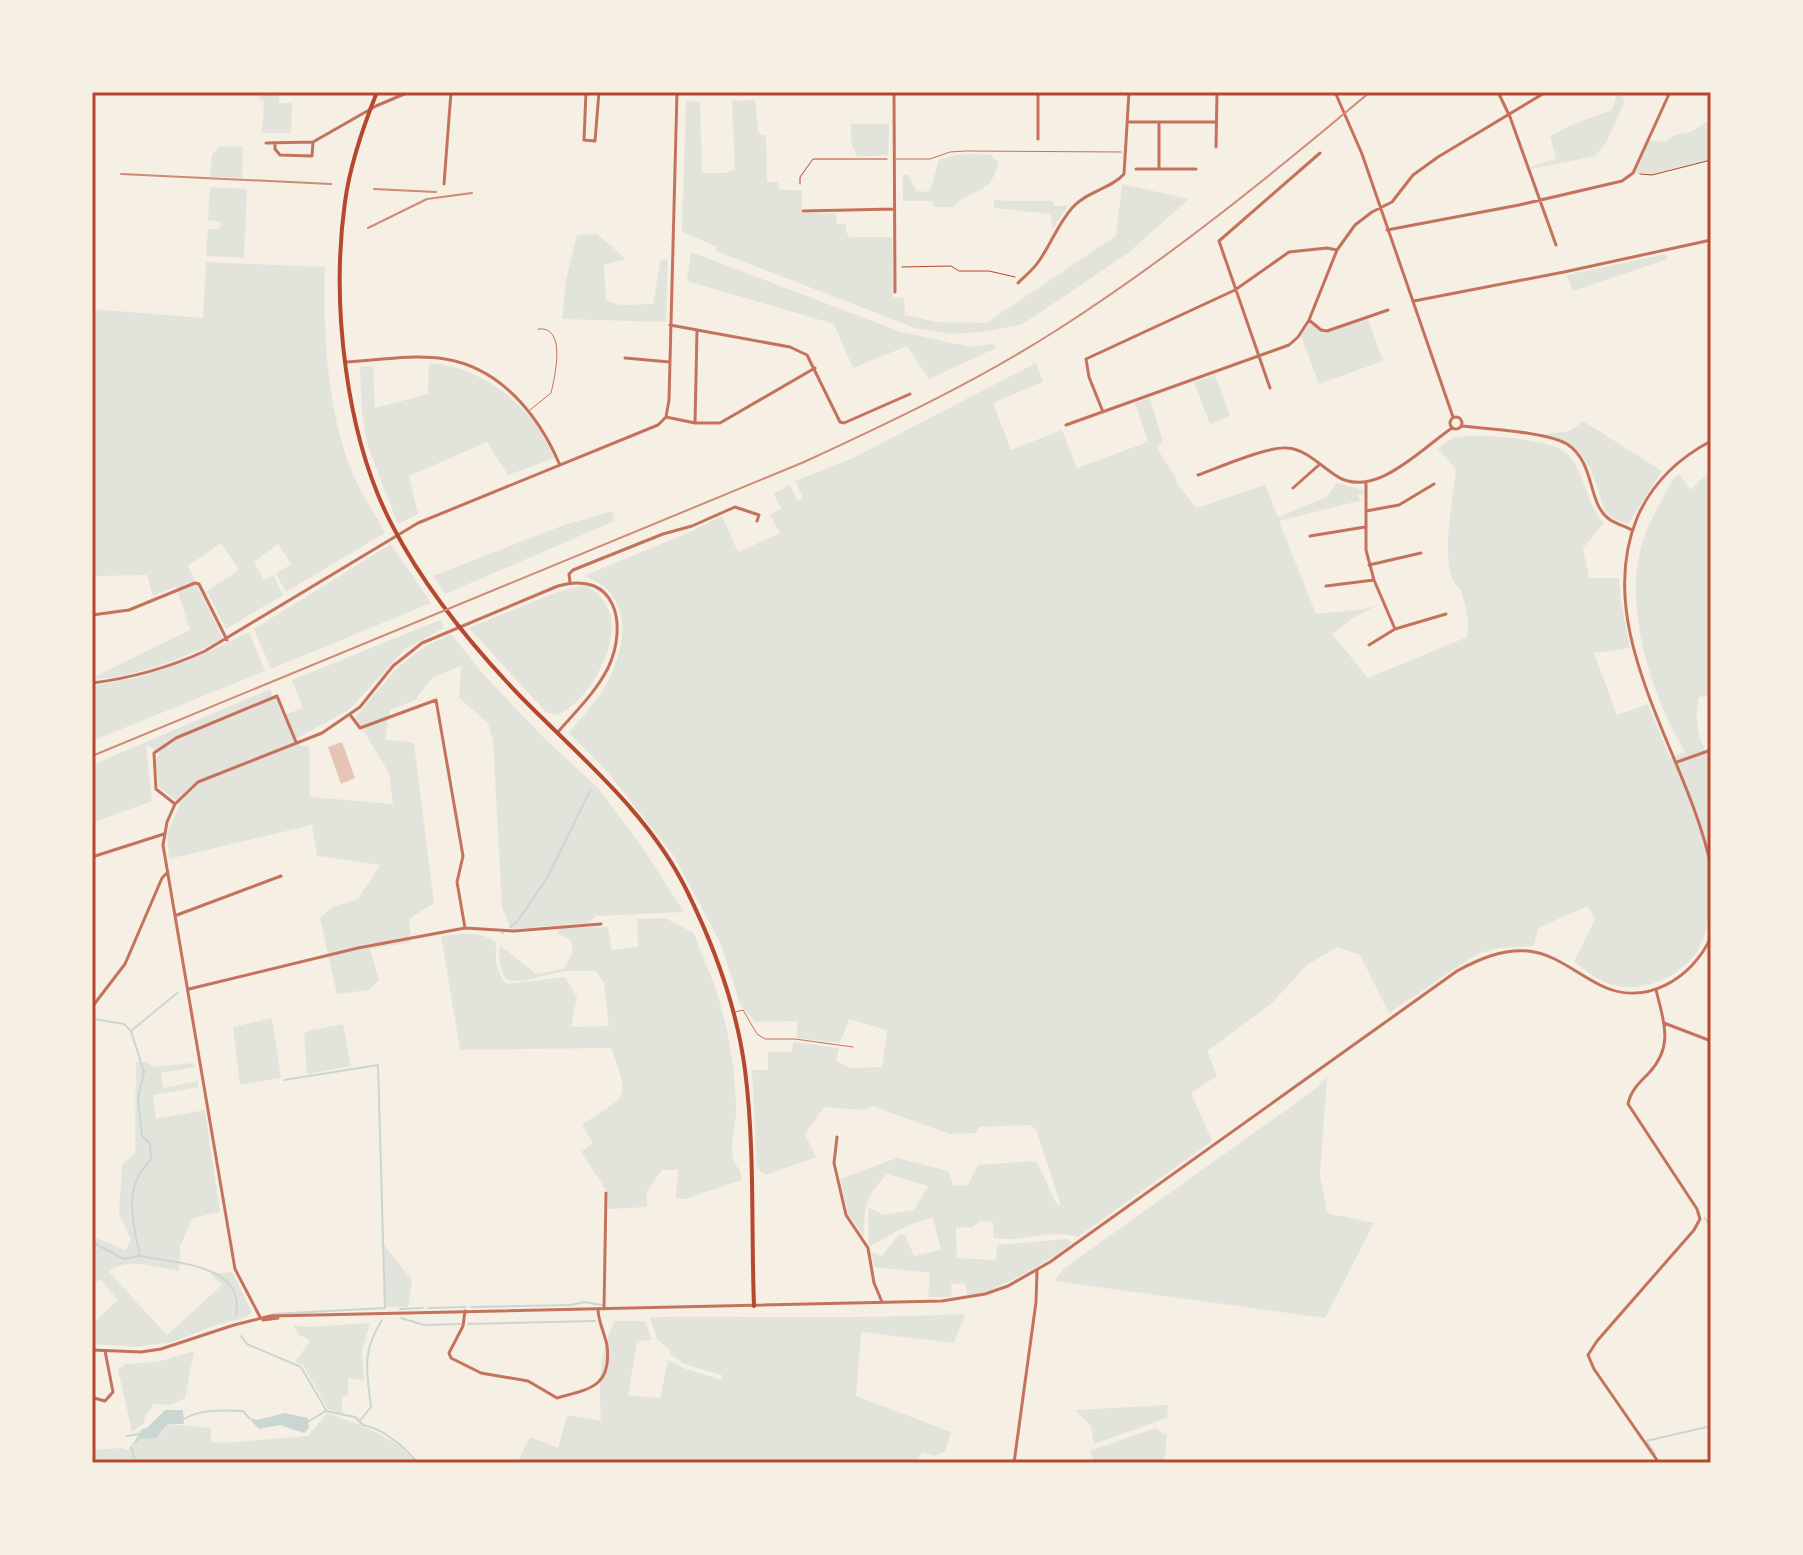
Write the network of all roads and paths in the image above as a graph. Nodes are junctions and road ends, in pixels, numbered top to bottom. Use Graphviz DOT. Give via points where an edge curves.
graph roads {
  1 [pos="377,92"];
  2 [pos="409,92"];
  3 [pos="451,92"];
  4 [pos="586,92"];
  5 [pos="599,92"];
  6 [pos="677,92"];
  7 [pos="894,92"];
  8 [pos="1038,92"];
  9 [pos="1129,92"];
  10 [pos="1217,92"];
  11 [pos="1335,92"];
  12 [pos="1498,92"];
  13 [pos="1546,92"];
  14 [pos="1670,92"];
  15 [pos="1508,113"];
  16 [pos="1128,122"];
  17 [pos="1216,122"];
  18 [pos="1159,123"];
  19 [pos="1038,139"];
  20 [pos="313,142"];
  21 [pos="266,143"];
  22 [pos="275,143"];
  23 [pos="1216,147"];
  24 [pos="1126,152"];
  25 [pos="1320,153"];
  26 [pos="893,159"];
  27 [pos="1711,160"];
  28 [pos="1136,169"];
  29 [pos="1159,169"];
  30 [pos="1196,169"];
  31 [pos="1633,173"];
  32 [pos="444,184"];
  33 [pos="800,184"];
  34 [pos="1540,200"];
  35 [pos="1379,208"];
  36 [pos="894,209"];
  37 [pos="803,211"];
  38 [pos="1387,230"];
  39 [pos="1711,240"];
  40 [pos="1556,245"];
  41 [pos="1337,250"];
  42 [pos="895,266"];
  43 [pos="1019,282"];
  44 [pos="1235,290"];
  45 [pos="895,292"];
  46 [pos="1414,301"];
  47 [pos="1388,310"];
  48 [pos="1309,320"];
  49 [pos="670,325"];
  50 [pos="538,329"];
  51 [pos="697,329"];
  52 [pos="1259,356"];
  53 [pos="625,358"];
  54 [pos="346,362"];
  55 [pos="670,362"];
  56 [pos="815,368"];
  57 [pos="1270,388"];
  58 [pos="910,394"];
  59 [pos="530,410"];
  60 [pos="1103,412"];
  61 [pos="666,417"];
  62 [pos="1453,417"];
  63 [pos="695,423"];
  64 [pos="1066,425"];
  65 [pos="1462,426"];
  66 [pos="1452,428"];
  67 [pos="1711,441"];
  68 [pos="1320,464"];
  69 [pos="560,465"];
  70 [pos="1198,475"];
  71 [pos="1366,483"];
  72 [pos="1434,484"];
  73 [pos="1293,488"];
  74 [pos="1366,511"];
  75 [pos="757,521"];
  76 [pos="1365,527"];
  77 [pos="1632,530"];
  78 [pos="1310,536"];
  79 [pos="1421,553"];
  80 [pos="1369,565"];
  81 [pos="1374,580"];
  82 [pos="570,582"];
  83 [pos="1326,586"];
  84 [pos="1446,614"];
  85 [pos="92,615"];
  86 [pos="1395,629"];
  87 [pos="227,640"];
  88 [pos="1369,645"];
  89 [pos="92,683"];
  90 [pos="350,715"];
  91 [pos="558,732"];
  92 [pos="296,742"];
  93 [pos="1711,750"];
  94 [pos="1677,762"];
  95 [pos="175,804"];
  96 [pos="164,834"];
  97 [pos="92,857"];
  98 [pos="1711,867"];
  99 [pos="168,872"];
  100 [pos="281,876"];
  101 [pos="177,915"];
  102 [pos="601,924"];
  103 [pos="465,928"];
  104 [pos="1711,937"];
  105 [pos="189,989"];
  106 [pos="1656,990"];
  107 [pos="92,1007"];
  108 [pos="733,1013"];
  109 [pos="1664,1023"];
  110 [pos="1711,1041"];
  111 [pos="853,1047"];
  112 [pos="837,1137"];
  113 [pos="606,1193"];
  114 [pos="1037,1271"];
  115 [pos="882,1302"];
  116 [pos="754,1306"];
  117 [pos="598,1309"];
  118 [pos="604,1309"];
  119 [pos="465,1311"];
  120 [pos="261,1320"];
  121 [pos="92,1350"];
  122 [pos="105,1351"];
  123 [pos="94,1398"];
  124 [pos="1014,1463"];
  125 [pos="1659,1463"];
  1 -- 54 [label="main road" via="345,200 341,285"];
  2 -- 20 [label="street"];
  3 -- 32 [label="street"];
  4 -- 5 [label="street" via="584,140 595,141"];
  6 -- 49 [label="street"];
  7 -- 26 [label="street"];
  8 -- 19 [label="street"];
  9 -- 16 [label="street"];
  10 -- 17 [label="street"];
  11 -- 35 [label="street"];
  12 -- 15 [label="street"];
  13 -- 15 [label="street"];
  14 -- 31 [label="street"];
  15 -- 34 [label="street"];
  15 -- 35 [label="street" via="1417,173 1396,199"];
  16 -- 18 [label="street"];
  16 -- 24 [label="street"];
  17 -- 18 [label="street"];
  17 -- 23 [label="street"];
  18 -- 29 [label="street"];
  20 -- 22 [label="street"];
  20 -- 22 [label="street" via="312,156 280,155"];
  21 -- 22 [label="street"];
  24 -- 26 [label="lane" via="965,151 930,159"];
  24 -- 43 [label="street" via="1124,174 1073,206 1040,260"];
  25 -- 44 [label="street" via="1221,237"];
  26 -- 33 [label="path" via="813,159"];
  26 -- 36 [label="street"];
  27 -- 31 [label="path" via="1652,175"];
  28 -- 29 [label="street"];
  29 -- 30 [label="street"];
  31 -- 34 [label="street" via="1622,181"];
  34 -- 38 [label="street"];
  34 -- 40 [label="street"];
  35 -- 38 [label="street"];
  35 -- 41 [label="street" via="1355,225"];
  36 -- 37 [label="street"];
  36 -- 42 [label="street"];
  38 -- 46 [label="street"];
  39 -- 46 [label="street"];
  41 -- 44 [label="street" via="1289,252"];
  41 -- 48 [label="street"];
  42 -- 43 [label="path" via="951,266 996,272"];
  42 -- 45 [label="street"];
  44 -- 52 [label="street"];
  44 -- 60 [label="street" via="1086,359"];
  46 -- 62 [label="street"];
  47 -- 48 [label="street" via="1327,331"];
  48 -- 52 [label="street" via="1289,345"];
  49 -- 51 [label="street"];
  49 -- 55 [label="street"];
  50 -- 59 [label="lane" via="552,331 555,362 551,393"];
  51 -- 56 [label="street" via="790,347 807,355"];
  51 -- 63 [label="street"];
  52 -- 57 [label="street"];
  52 -- 60 [label="street"];
  53 -- 55 [label="street"];
  54 -- 59 [label="street" via="448,359 499,383"];
  54 -- 91 [label="main road" via="367,464 390,522 425,582 478,649"];
  55 -- 61 [label="street"];
  56 -- 58 [label="street" via="840,422"];
  56 -- 63 [label="street" via="725,421"];
  59 -- 69 [label="street"];
  60 -- 64 [label="street"];
  61 -- 63 [label="street"];
  61 -- 69 [label="street"];
  62 -- 65 [label="street" via="1460,418"];
  62 -- 66 [label="street"];
  65 -- 66 [label="street"];
  65 -- 77 [label="street" via="1548,438 1569,446 1588,468 1603,513"];
  66 -- 71 [label="street" via="1420,454"];
  67 -- 77 [label="street" via="1655,485"];
  68 -- 70 [label="street" via="1285,447"];
  68 -- 71 [label="street" via="1343,481"];
  68 -- 73 [label="street"];
  69 -- 87 [label="street" via="418,523"];
  71 -- 74 [label="street"];
  72 -- 74 [label="street" via="1399,505"];
  74 -- 76 [label="street"];
  75 -- 82 [label="street" via="759,515 735,507 573,570"];
  76 -- 78 [label="street"];
  76 -- 80 [label="street"];
  77 -- 94 [label="street" via="1624,563 1624,601 1638,662"];
  79 -- 80 [label="street"];
  80 -- 81 [label="street"];
  81 -- 83 [label="street"];
  81 -- 86 [label="street"];
  82 -- 90 [label="street" via="422,643 393,666"];
  82 -- 91 [label="street" via="596,585 608,596 617,622 616,639 608,669"];
  84 -- 86 [label="street"];
  85 -- 87 [label="street" via="129,610 195,583"];
  86 -- 88 [label="street"];
  87 -- 89 [label="street" via="178,664"];
  90 -- 92 [label="street"];
  90 -- 103 [label="street" via="360,728 436,700 463,856 457,882"];
  91 -- 108 [label="main road" via="609,783 663,850 709,939"];
  92 -- 95 [label="street" via="198,782"];
  92 -- 95 [label="street" via="277,696 176,738 154,753 153,761 156,789"];
  93 -- 94 [label="street"];
  94 -- 98 [label="street"];
  95 -- 96 [label="street"];
  96 -- 97 [label="street"];
  96 -- 99 [label="street"];
  99 -- 101 [label="street"];
  99 -- 107 [label="street" via="125,964"];
  100 -- 101 [label="street"];
  101 -- 105 [label="street"];
  102 -- 103 [label="street" via="514,931"];
  103 -- 105 [label="street"];
  104 -- 106 [label="street" via="1692,968"];
  105 -- 120 [label="street" via="235,1269"];
  106 -- 109 [label="street"];
  106 -- 114 [label="street" via="1607,989 1549,955 1529,951 1480,959"];
  108 -- 111 [label="lane" via="743,1010 765,1039"];
  108 -- 116 [label="main road" via="745,1069"];
  109 -- 110 [label="street"];
  109 -- 125 [label="street" via="1662,1056 1635,1087 1628,1104 1700,1219 1588,1355"];
  112 -- 115 [label="street" via="834,1163 846,1215 868,1248"];
  113 -- 118 [label="street"];
  114 -- 115 [label="street" via="970,1298"];
  114 -- 124 [label="street"];
  115 -- 116 [label="street"];
  116 -- 118 [label="street"];
  117 -- 118 [label="street"];
  117 -- 119 [label="street"];
  117 -- 119 [label="street" via="607,1345 602,1380 557,1398 528,1381 481,1373 451,1358"];
  119 -- 120 [label="street"];
  120 -- 122 [label="street" via="170,1348"];
  121 -- 122 [label="street"];
  122 -- 123 [label="street" via="113,1392 105,1401"];
}
